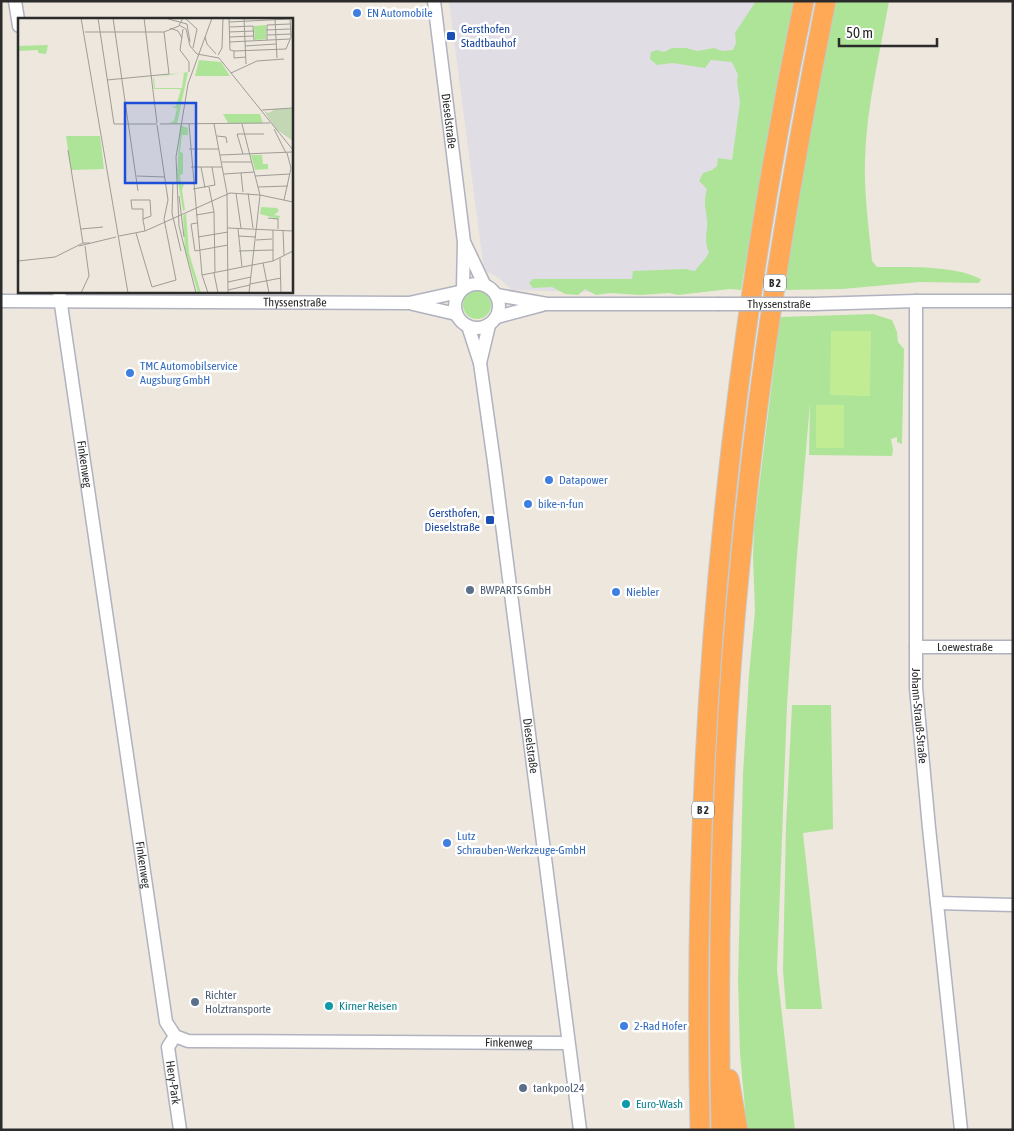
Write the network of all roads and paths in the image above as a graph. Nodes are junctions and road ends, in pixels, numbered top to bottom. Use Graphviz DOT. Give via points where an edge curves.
graph roads {
  1 [pos="15,1"];
  2 [pos="434,1"];
  3 [pos="804,1"];
  4 [pos="826,1"];
  5 [pos="18,20"];
  6 [pos="464,242"];
  7 [pos="484,284"];
  8 [pos="461,290"];
  9 [pos="497,295"];
  10 [pos="59,296"];
  11 [pos="1,301"];
  12 [pos="916,301"];
  13 [pos="1013,301"];
  14 [pos="409,303"];
  15 [pos="547,304"];
  16 [pos="456,314"];
  17 [pos="493,321"];
  18 [pos="468,326"];
  19 [pos="480,363"];
  20 [pos="1013,647"];
  21 [pos="916,648"];
  22 [pos="937,903"];
  23 [pos="1013,905"];
  24 [pos="719,1018"];
  25 [pos="175,1036"];
  26 [pos="568,1043"];
  27 [pos="698,1067"];
  28 [pos="180,1130"];
  29 [pos="580,1130"];
  30 [pos="688,1130"];
  31 [pos="700,1130"];
  32 [pos="721,1130"];
  33 [pos="738,1130"];
  34 [pos="961,1130"];
  1 -- 5 [label="street"];
  2 -- 6 [label="street, Dieselstraße"];
  3 -- 27 [label="highway, B 2" via="752,287 720,554 704,776"];
  4 -- 24 [label="highway, B 2" via="784,222 742,548 726,763"];
  6 -- 7 [label="street, Dieselstraße"];
  6 -- 8 [label="street, Dieselstraße"];
  7 -- 8 [label="street" via="473,284"];
  7 -- 9 [label="street, Dieselstraße"];
  8 -- 14 [label="street, Thyssenstraße"];
  8 -- 16 [label="street, Dieselstraße" via="455,303"];
  9 -- 15 [label="street, Thyssenstraße"];
  9 -- 17 [label="street, Dieselstraße" via="500,306"];
  10 -- 11 [label="street, Thyssenstraße"];
  10 -- 14 [label="street, Thyssenstraße"];
  10 -- 25 [label="street, Finkenweg" via="166,1022"];
  12 -- 13 [label="street, Thyssenstraße"];
  12 -- 15 [label="street, Thyssenstraße, bridge"];
  12 -- 21 [label="street, Johann-Strauß-Straße"];
  14 -- 16 [label="street, Thyssenstraße"];
  15 -- 17 [label="street, Thyssenstraße"];
  16 -- 18 [label="street, Dieselstraße"];
  17 -- 18 [label="street" via="478,328"];
  17 -- 19 [label="street, Dieselstraße"];
  18 -- 19 [label="street, Dieselstraße"];
  19 -- 26 [label="street, Dieselstraße"];
  20 -- 21 [label="street, Loewestraße"];
  21 -- 22 [label="street, Johann-Strauß-Straße" via="916,688"];
  22 -- 23 [label="street"];
  22 -- 34 [label="street, Johann-Strauß-Straße"];
  24 -- 32 [label="highway, B 2"];
  24 -- 33 [label="highway"];
  25 -- 26 [label="street, Finkenweg" via="188,1041"];
  25 -- 28 [label="street, Hery-Park" via="168,1047"];
  26 -- 29 [label="street, Dieselstraße"];
  27 -- 30 [label="highway"];
  27 -- 31 [label="highway, B 2"];
}
